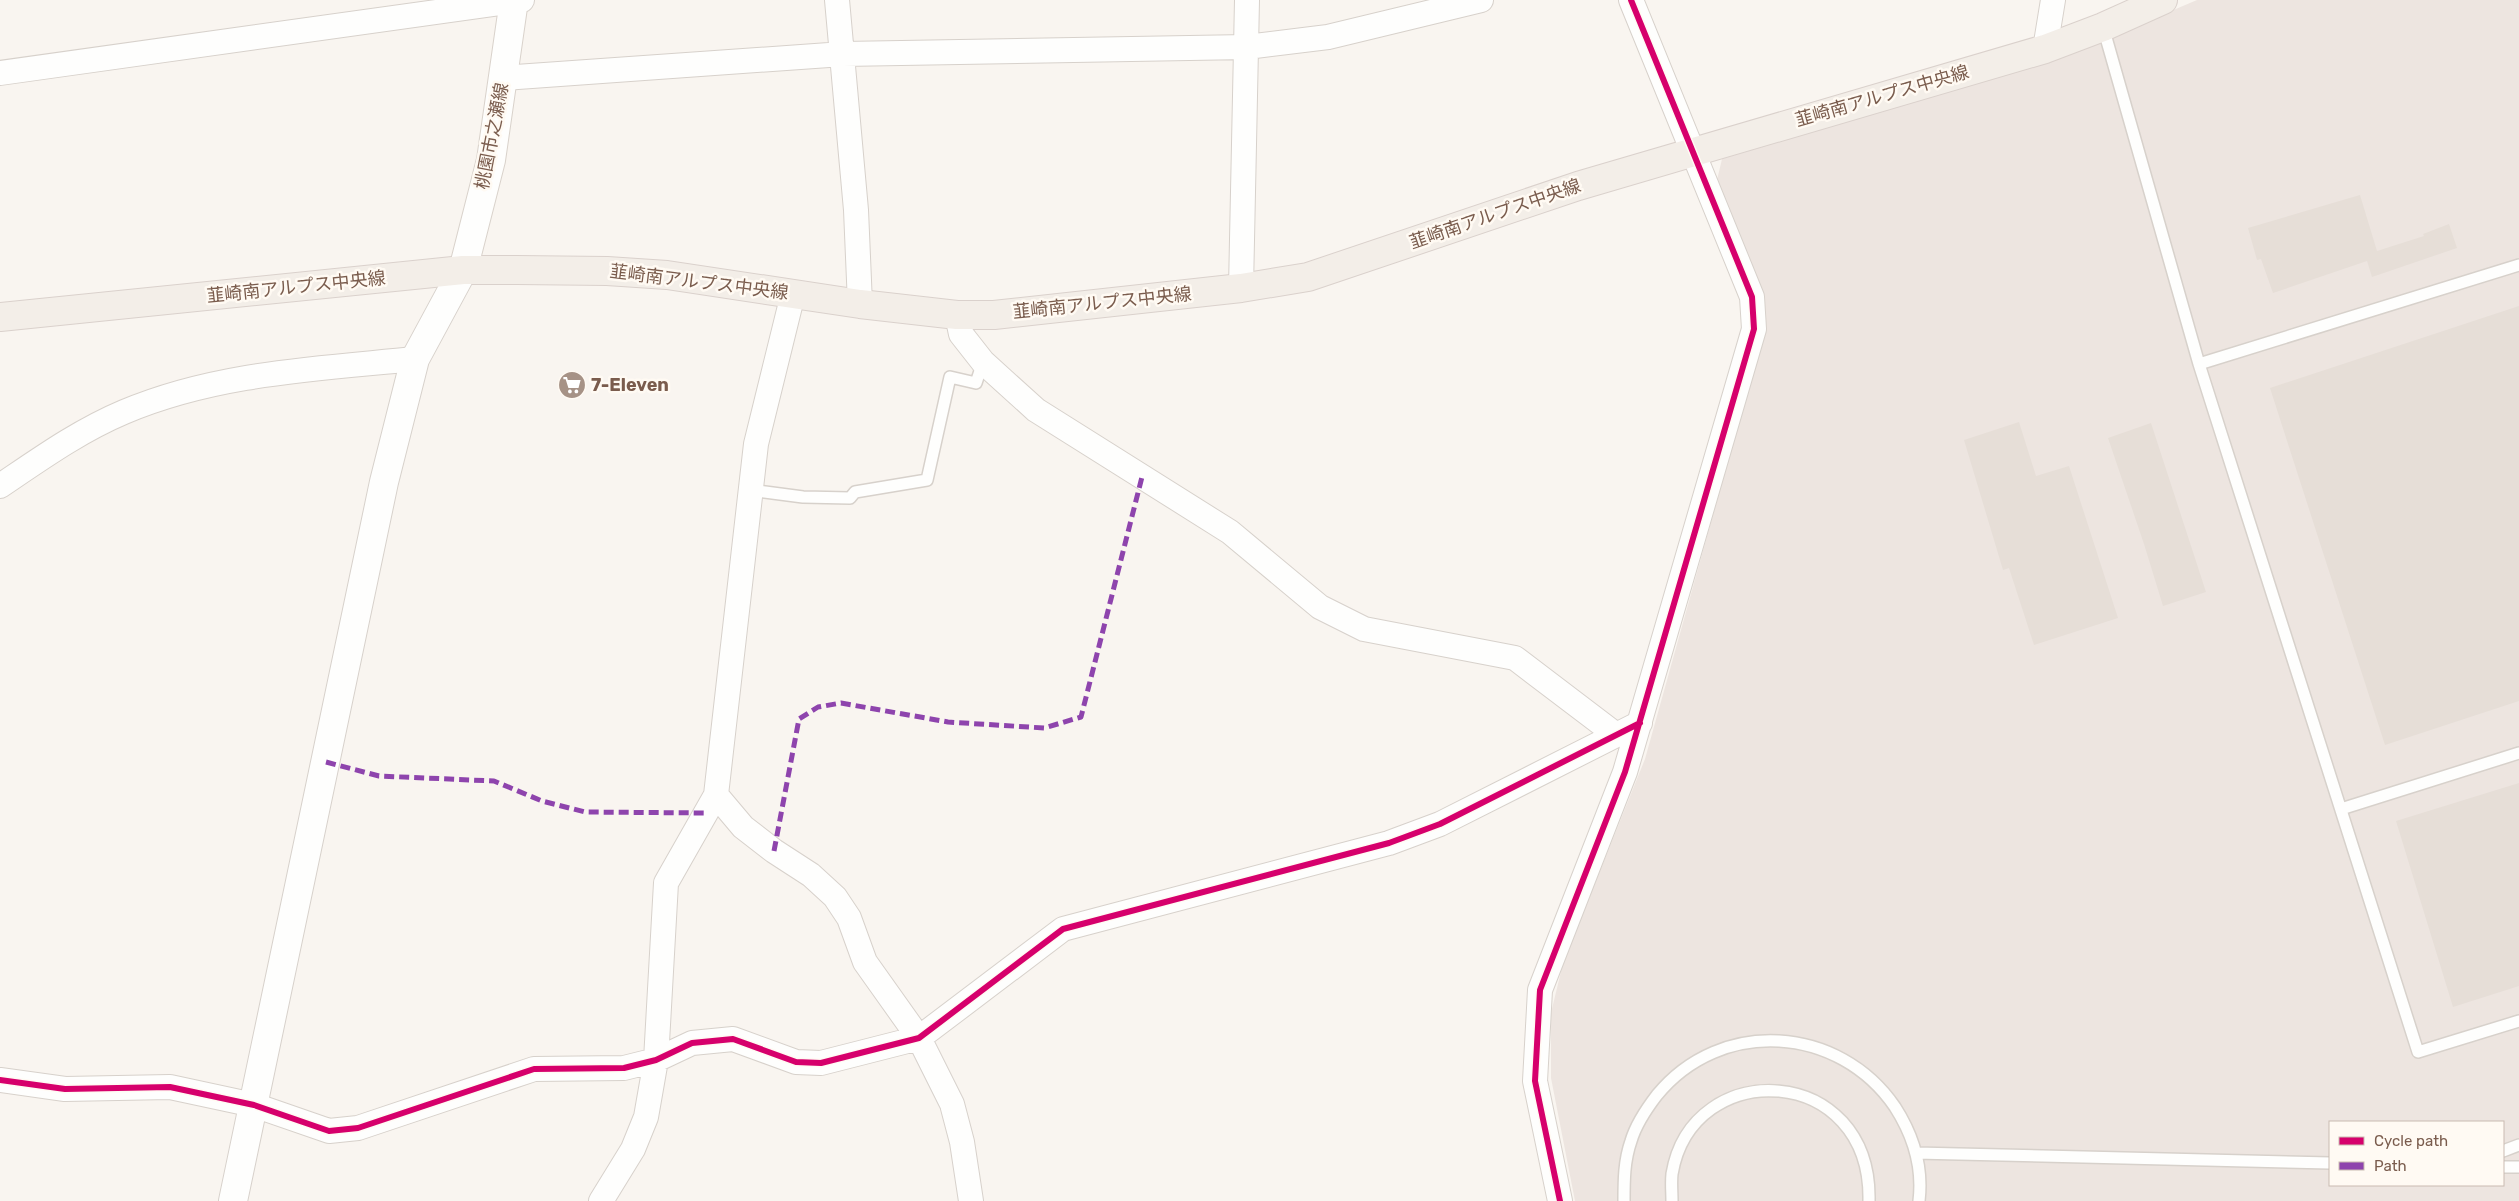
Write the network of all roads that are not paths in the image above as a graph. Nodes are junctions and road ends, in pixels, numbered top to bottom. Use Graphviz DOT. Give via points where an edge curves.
graph roads {
  1 [pos="837,0"];
  2 [pos="1247,0"];
  3 [pos="1481,0"];
  4 [pos="1631,0"];
  5 [pos="2053,0"];
  6 [pos="2163,0"];
  7 [pos="517,1"];
  8 [pos="2103,27"];
  9 [pos="1247,47"];
  10 [pos="2045,49"];
  11 [pos="843,54"];
  12 [pos="0,73"];
  13 [pos="503,78"];
  14 [pos="1693,150"];
  15 [pos="2519,265"];
  16 [pos="463,270"];
  17 [pos="1241,288"];
  18 [pos="793,294"];
  19 [pos="860,304"];
  20 [pos="957,314"];
  21 [pos="0,317"];
  22 [pos="415,359"];
  23 [pos="982,362"];
  24 [pos="2199,364"];
  25 [pos="0,486"];
  26 [pos="750,490"];
  27 [pos="1640,723"];
  28 [pos="1614,734"];
  29 [pos="2519,754"];
  30 [pos="716,795"];
  31 [pos="2341,808"];
  32 [pos="2519,1021"];
  33 [pos="919,1038"];
  34 [pos="656,1060"];
  35 [pos="0,1080"];
  36 [pos="254,1105"];
  37 [pos="2519,1145"];
  38 [pos="2504,1151"];
  39 [pos="1916,1153"];
  40 [pos="2329,1163"];
  41 [pos="2504,1167"];
  42 [pos="2519,1167"];
  43 [pos="234,1201"];
  44 [pos="601,1201"];
  45 [pos="970,1201"];
  46 [pos="1560,1201"];
  47 [pos="1624,1201"];
  48 [pos="1672,1201"];
  49 [pos="1869,1201"];
  50 [pos="1919,1201"];
  1 -- 11 [label="street"];
  2 -- 9 [label="street"];
  3 -- 9 [label="street" via="1328,37"];
  4 -- 14 [label="street"];
  5 -- 10 [label="street"];
  6 -- 8 [label="main road, 韮崎南アルプス中央線"];
  7 -- 12 [label="street"];
  7 -- 13 [label="street, 桃園市之瀬線"];
  8 -- 10 [label="main road, 韮崎南アルプス中央線"];
  8 -- 24 [label="lane"];
  9 -- 11 [label="street"];
  9 -- 17 [label="street"];
  10 -- 14 [label="main road, 韮崎南アルプス中央線"];
  11 -- 13 [label="street"];
  11 -- 19 [label="street"];
  13 -- 16 [label="street, 桃園市之瀬線" via="490,160"];
  14 -- 17 [label="main road, 韮崎南アルプス中央線" via="1308,277"];
  14 -- 27 [label="street" via="1752,297 1754,330"];
  15 -- 24 [label="lane"];
  16 -- 18 [label="main road, 韮崎南アルプス中央線" via="607,270"];
  16 -- 21 [label="main road, 韮崎南アルプス中央線"];
  16 -- 22 [label="street, 桃園市之瀬線"];
  17 -- 20 [label="main road, 韮崎南アルプス中央線" via="994,315"];
  18 -- 19 [label="main road, 韮崎南アルプス中央線"];
  18 -- 26 [label="street" via="756,444"];
  19 -- 20 [label="main road, 韮崎南アルプス中央線"];
  20 -- 23 [label="street" via="961,334"];
  22 -- 25 [label="street" via="256,375 194,388 124,412 69,439"];
  22 -- 36 [label="street, 桃園市之瀬線" via="384,482"];
  23 -- 26 [label="lane" via="976,383 950,377 927,480 855,492 850,498 803,497"];
  23 -- 28 [label="street" via="1036,410 1230,532 1320,607 1364,629 1515,658"];
  24 -- 31 [label="lane"];
  26 -- 30 [label="street"];
  27 -- 28 [label="street"];
  27 -- 46 [label="street" via="1625,772 1540,990 1536,1081"];
  28 -- 33 [label="street" via="1440,824 1388,844 1063,929"];
  29 -- 31 [label="lane"];
  30 -- 33 [label="street" via="743,827 811,875 835,897 848,918 865,962"];
  30 -- 34 [label="street" via="666,883"];
  31 -- 32 [label="lane" via="2418,1052"];
  33 -- 34 [label="street" via="821,1063 796,1062 734,1039 692,1043"];
  33 -- 45 [label="street" via="952,1104 962,1142"];
  34 -- 36 [label="street" via="624,1068 534,1069 358,1128 329,1131"];
  34 -- 44 [label="street" via="646,1117 633,1149"];
  35 -- 36 [label="street" via="64,1089 170,1087"];
  36 -- 43 [label="street, 桃園市之瀬線"];
  37 -- 38 [label="lane"];
  39 -- 40 [label="lane"];
  39 -- 47 [label="lane" via="1904,1121 1884,1092 1859,1068 1821,1049 1796,1042 1761,1040 1727,1047 1696,1061 1668,1082 1646,1109 1631,1140 1624,1174"];
  39 -- 50 [label="lane"];
  41 -- 42 [label="lane"];
  48 -- 49 [label="lane" via="1672,1175 1680,1150 1693,1127 1712,1109 1735,1097 1760,1090 1786,1091 1811,1098 1834,1112 1851,1131 1864,1154 1870,1179"];
}
